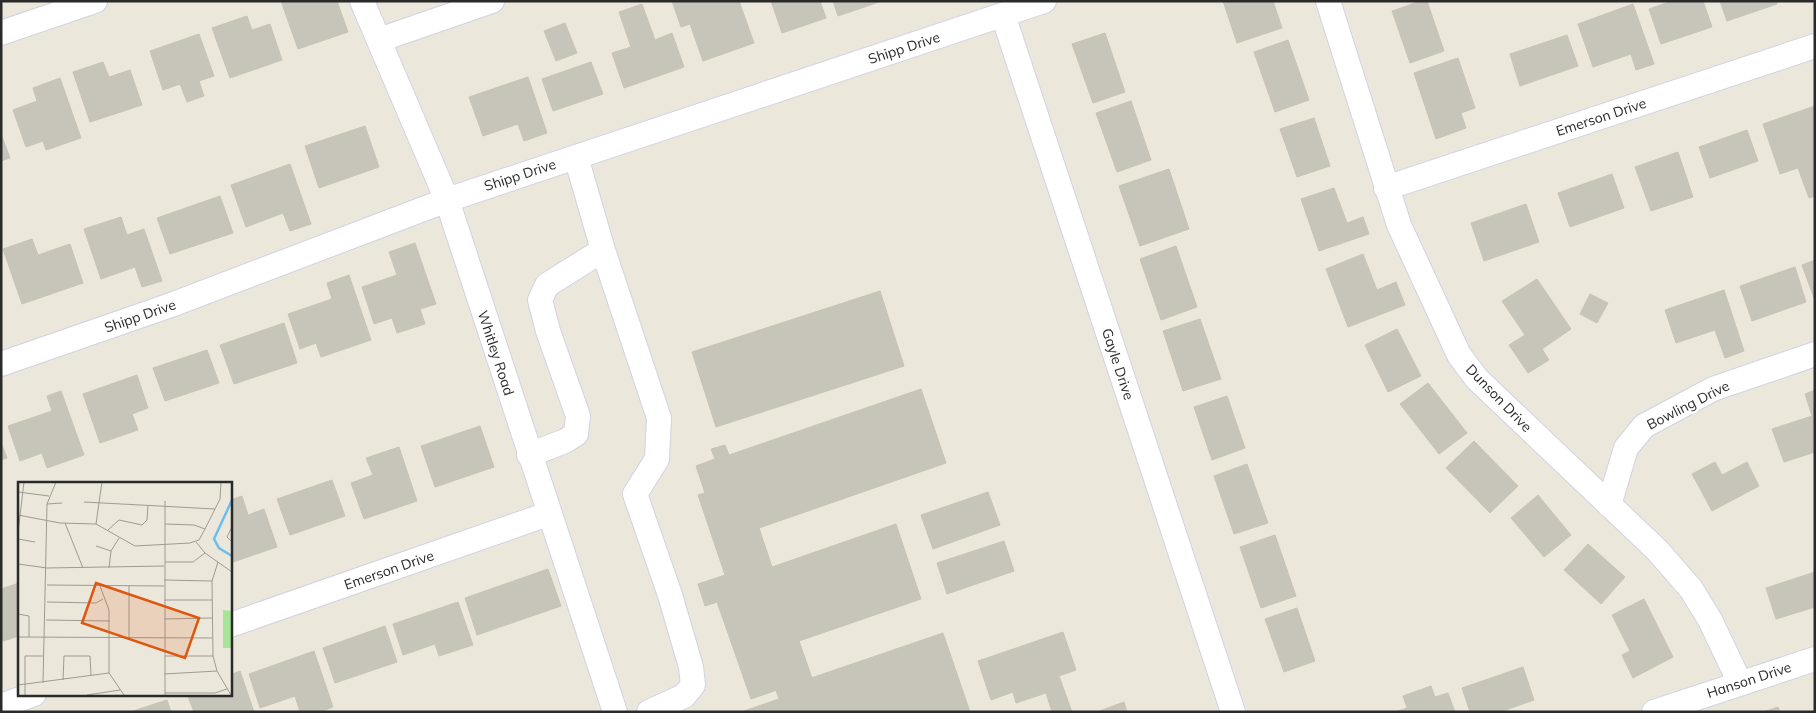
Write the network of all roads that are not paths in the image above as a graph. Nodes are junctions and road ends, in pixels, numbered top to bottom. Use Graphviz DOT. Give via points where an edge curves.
graph roads {
  1 [pos="95,1"];
  2 [pos="362,1"];
  3 [pos="492,1"];
  4 [pos="1044,1"];
  5 [pos="1328,1"];
  6 [pos="1003,15"];
  7 [pos="1,33"];
  8 [pos="379,40"];
  9 [pos="1815,46"];
  10 [pos="576,157"];
  11 [pos="1386,188"];
  12 [pos="447,200"];
  13 [pos="603,250"];
  14 [pos="1815,354"];
  15 [pos="1,364"];
  16 [pos="529,455"];
  17 [pos="1609,505"];
  18 [pos="548,514"];
  19 [pos="231,626"];
  20 [pos="1815,659"];
  21 [pos="1740,683"];
  22 [pos="28,696"];
  23 [pos="1,706"];
  24 [pos="615,712"];
  25 [pos="648,712"];
  26 [pos="1233,712"];
  27 [pos="1654,712"];
  1 -- 7 [label="street"];
  2 -- 8 [label="street, Whitley Road"];
  3 -- 8 [label="street"];
  4 -- 6 [label="street, Shipp Drive"];
  5 -- 11 [label="street, Dunson Drive"];
  6 -- 10 [label="street, Shipp Drive"];
  6 -- 26 [label="street, Gayle Drive"];
  8 -- 12 [label="street, Whitley Road"];
  9 -- 11 [label="street, Emerson Drive"];
  10 -- 12 [label="street, Shipp Drive"];
  10 -- 13 [label="street"];
  11 -- 17 [label="street, Dunson Drive" via="1398,225 1459,355 1477,378"];
  12 -- 15 [label="street, Shipp Drive" via="171,305"];
  12 -- 16 [label="street, Whitley Road"];
  13 -- 16 [label="street" via="547,284 540,300 578,416 576,434"];
  13 -- 25 [label="street" via="659,418 657,459 635,494 670,596 691,666 693,685 684,696"];
  14 -- 17 [label="street, Bowling Drive" via="1713,389 1644,426 1626,448"];
  16 -- 18 [label="street, Whitley Road"];
  17 -- 21 [label="street, Dunson Drive" via="1657,550 1691,589 1710,620"];
  18 -- 19 [label="street, Emerson Drive"];
  18 -- 24 [label="street, Whitley Road"];
  20 -- 21 [label="street, Hanson Drive"];
  21 -- 27 [label="street, Hanson Drive"];
  22 -- 23 [label="street"];
}
